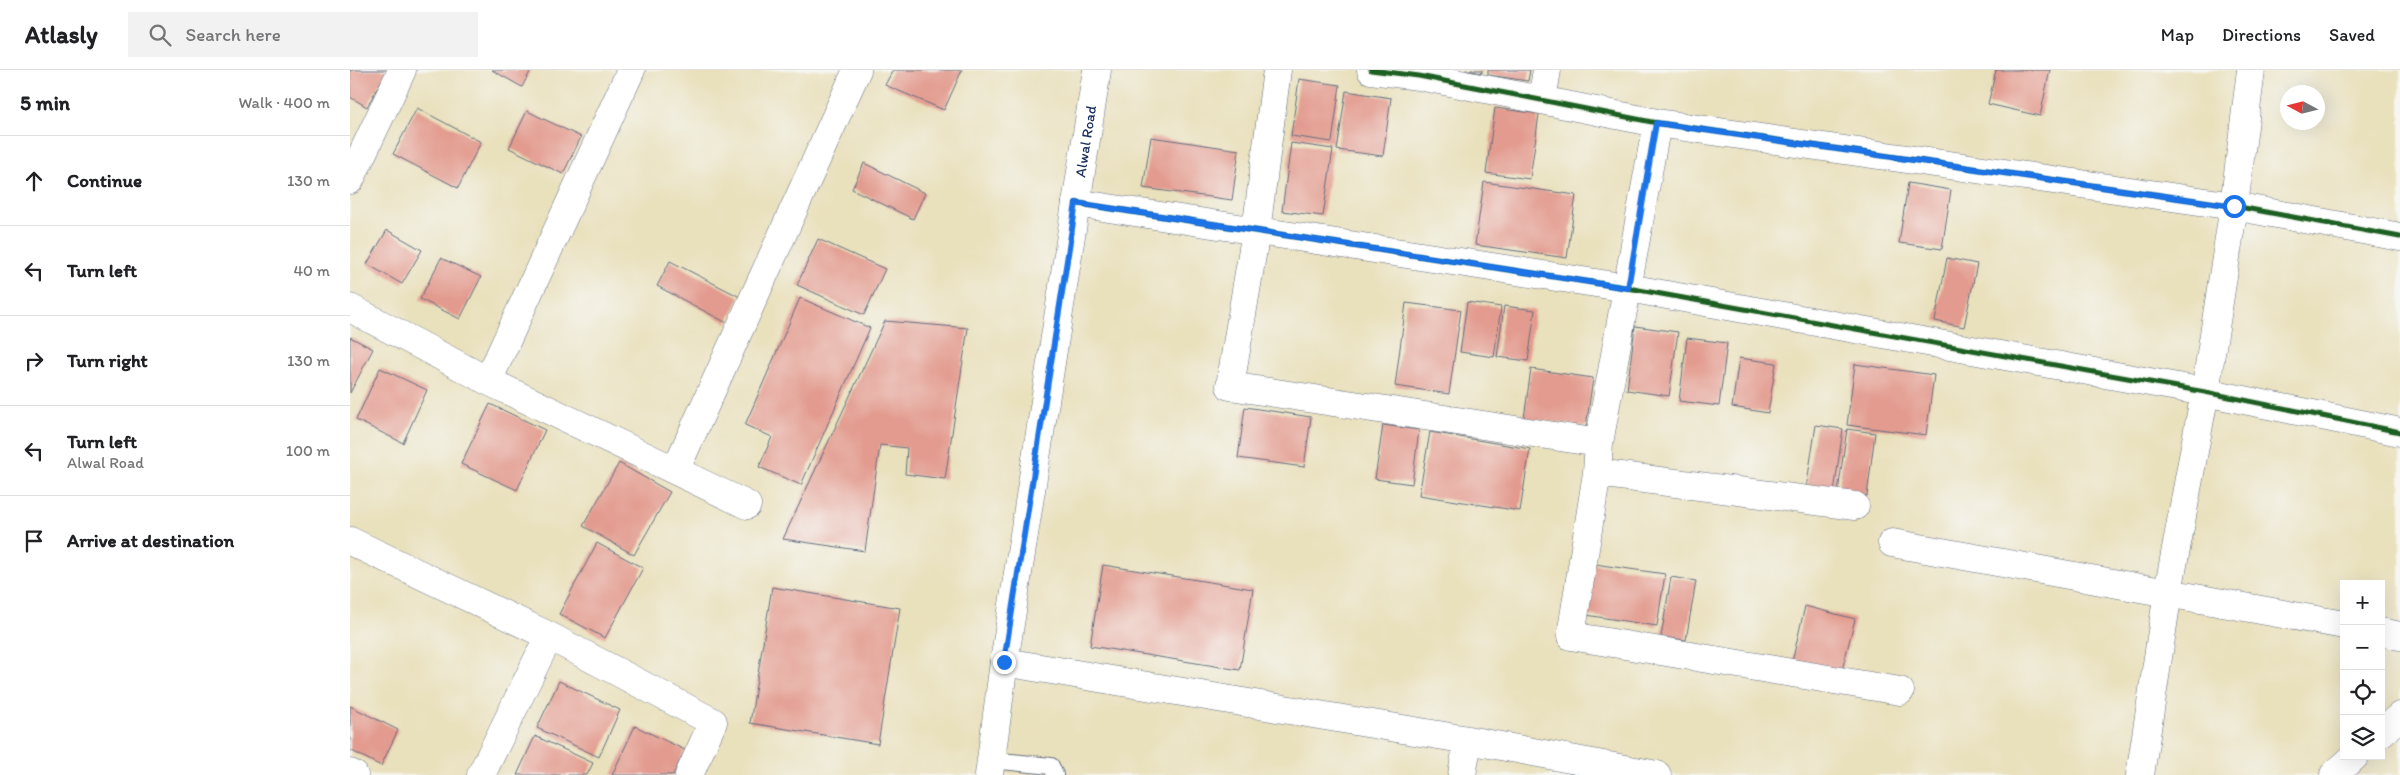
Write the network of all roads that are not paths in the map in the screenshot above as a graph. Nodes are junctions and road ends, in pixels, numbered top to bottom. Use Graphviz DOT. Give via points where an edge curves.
graph roads {
  1 [pos="402,70"];
  2 [pos="631,70"];
  3 [pos="857,70"];
  4 [pos="1097,70"];
  5 [pos="1277,70"];
  6 [pos="1370,70"];
  7 [pos="1547,70"];
  8 [pos="2251,70"];
  9 [pos="1420,73"];
  10 [pos="1542,100"];
  11 [pos="1656,123"];
  12 [pos="350,180"];
  13 [pos="1076,203"];
  14 [pos="2234,206"];
  15 [pos="1256,231"];
  16 [pos="2400,238"];
  17 [pos="1628,288"];
  18 [pos="350,308"];
  19 [pos="488,381"];
  20 [pos="2205,392"];
  21 [pos="2400,432"];
  22 [pos="1599,443"];
  23 [pos="676,469"];
  24 [pos="1597,473"];
  25 [pos="747,505"];
  26 [pos="1855,506"];
  27 [pos="350,541"];
  28 [pos="1892,543"];
  29 [pos="2168,592"];
  30 [pos="2340,624"];
  31 [pos="2385,633"];
  32 [pos="549,636"];
  33 [pos="2400,636"];
  34 [pos="1004,662"];
  35 [pos="1900,691"];
  36 [pos="2400,716"];
  37 [pos="2385,729"];
  38 [pos="1468,740"];
  39 [pos="2351,760"];
  40 [pos="990,767"];
  41 [pos="350,773"];
  42 [pos="354,775"];
  43 [pos="481,775"];
  44 [pos="689,775"];
  45 [pos="1055,775"];
  46 [pos="1462,775"];
  47 [pos="1658,775"];
  48 [pos="2140,775"];
  49 [pos="2334,775"];
  1 -- 12 [label="street"];
  2 -- 19 [label="street"];
  3 -- 23 [label="street"];
  4 -- 13 [label="street, Alwal Road"];
  5 -- 15 [label="street"];
  6 -- 9 [label="street"];
  7 -- 10 [label="street"];
  8 -- 14 [label="street"];
  9 -- 10 [label="street"];
  10 -- 11 [label="street"];
  11 -- 14 [label="street"];
  11 -- 17 [label="street"];
  13 -- 15 [label="street"];
  13 -- 34 [label="street, Alwal Road"];
  14 -- 16 [label="street"];
  14 -- 20 [label="street"];
  15 -- 17 [label="street"];
  15 -- 22 [label="street" via="1230,386"];
  17 -- 20 [label="street"];
  17 -- 22 [label="street"];
  18 -- 19 [label="street"];
  19 -- 23 [label="street"];
  20 -- 21 [label="street"];
  20 -- 29 [label="street"];
  22 -- 24 [label="street"];
  23 -- 25 [label="street"];
  24 -- 26 [label="street"];
  24 -- 35 [label="street" via="1571,636"];
  27 -- 32 [label="street"];
  28 -- 29 [label="street"];
  29 -- 30 [label="street"];
  29 -- 48 [label="street"];
  31 -- 33 [label="street"];
  32 -- 43 [label="street"];
  32 -- 44 [label="street" via="713,722"];
  34 -- 38 [label="street"];
  34 -- 40 [label="street, Alwal Road"];
  36 -- 37 [label="street"];
  38 -- 46 [label="street"];
  38 -- 47 [label="street"];
  39 -- 49 [label="street"];
  40 -- 45 [label="lane" via="1051,766"];
  41 -- 42 [label="street"];
}
